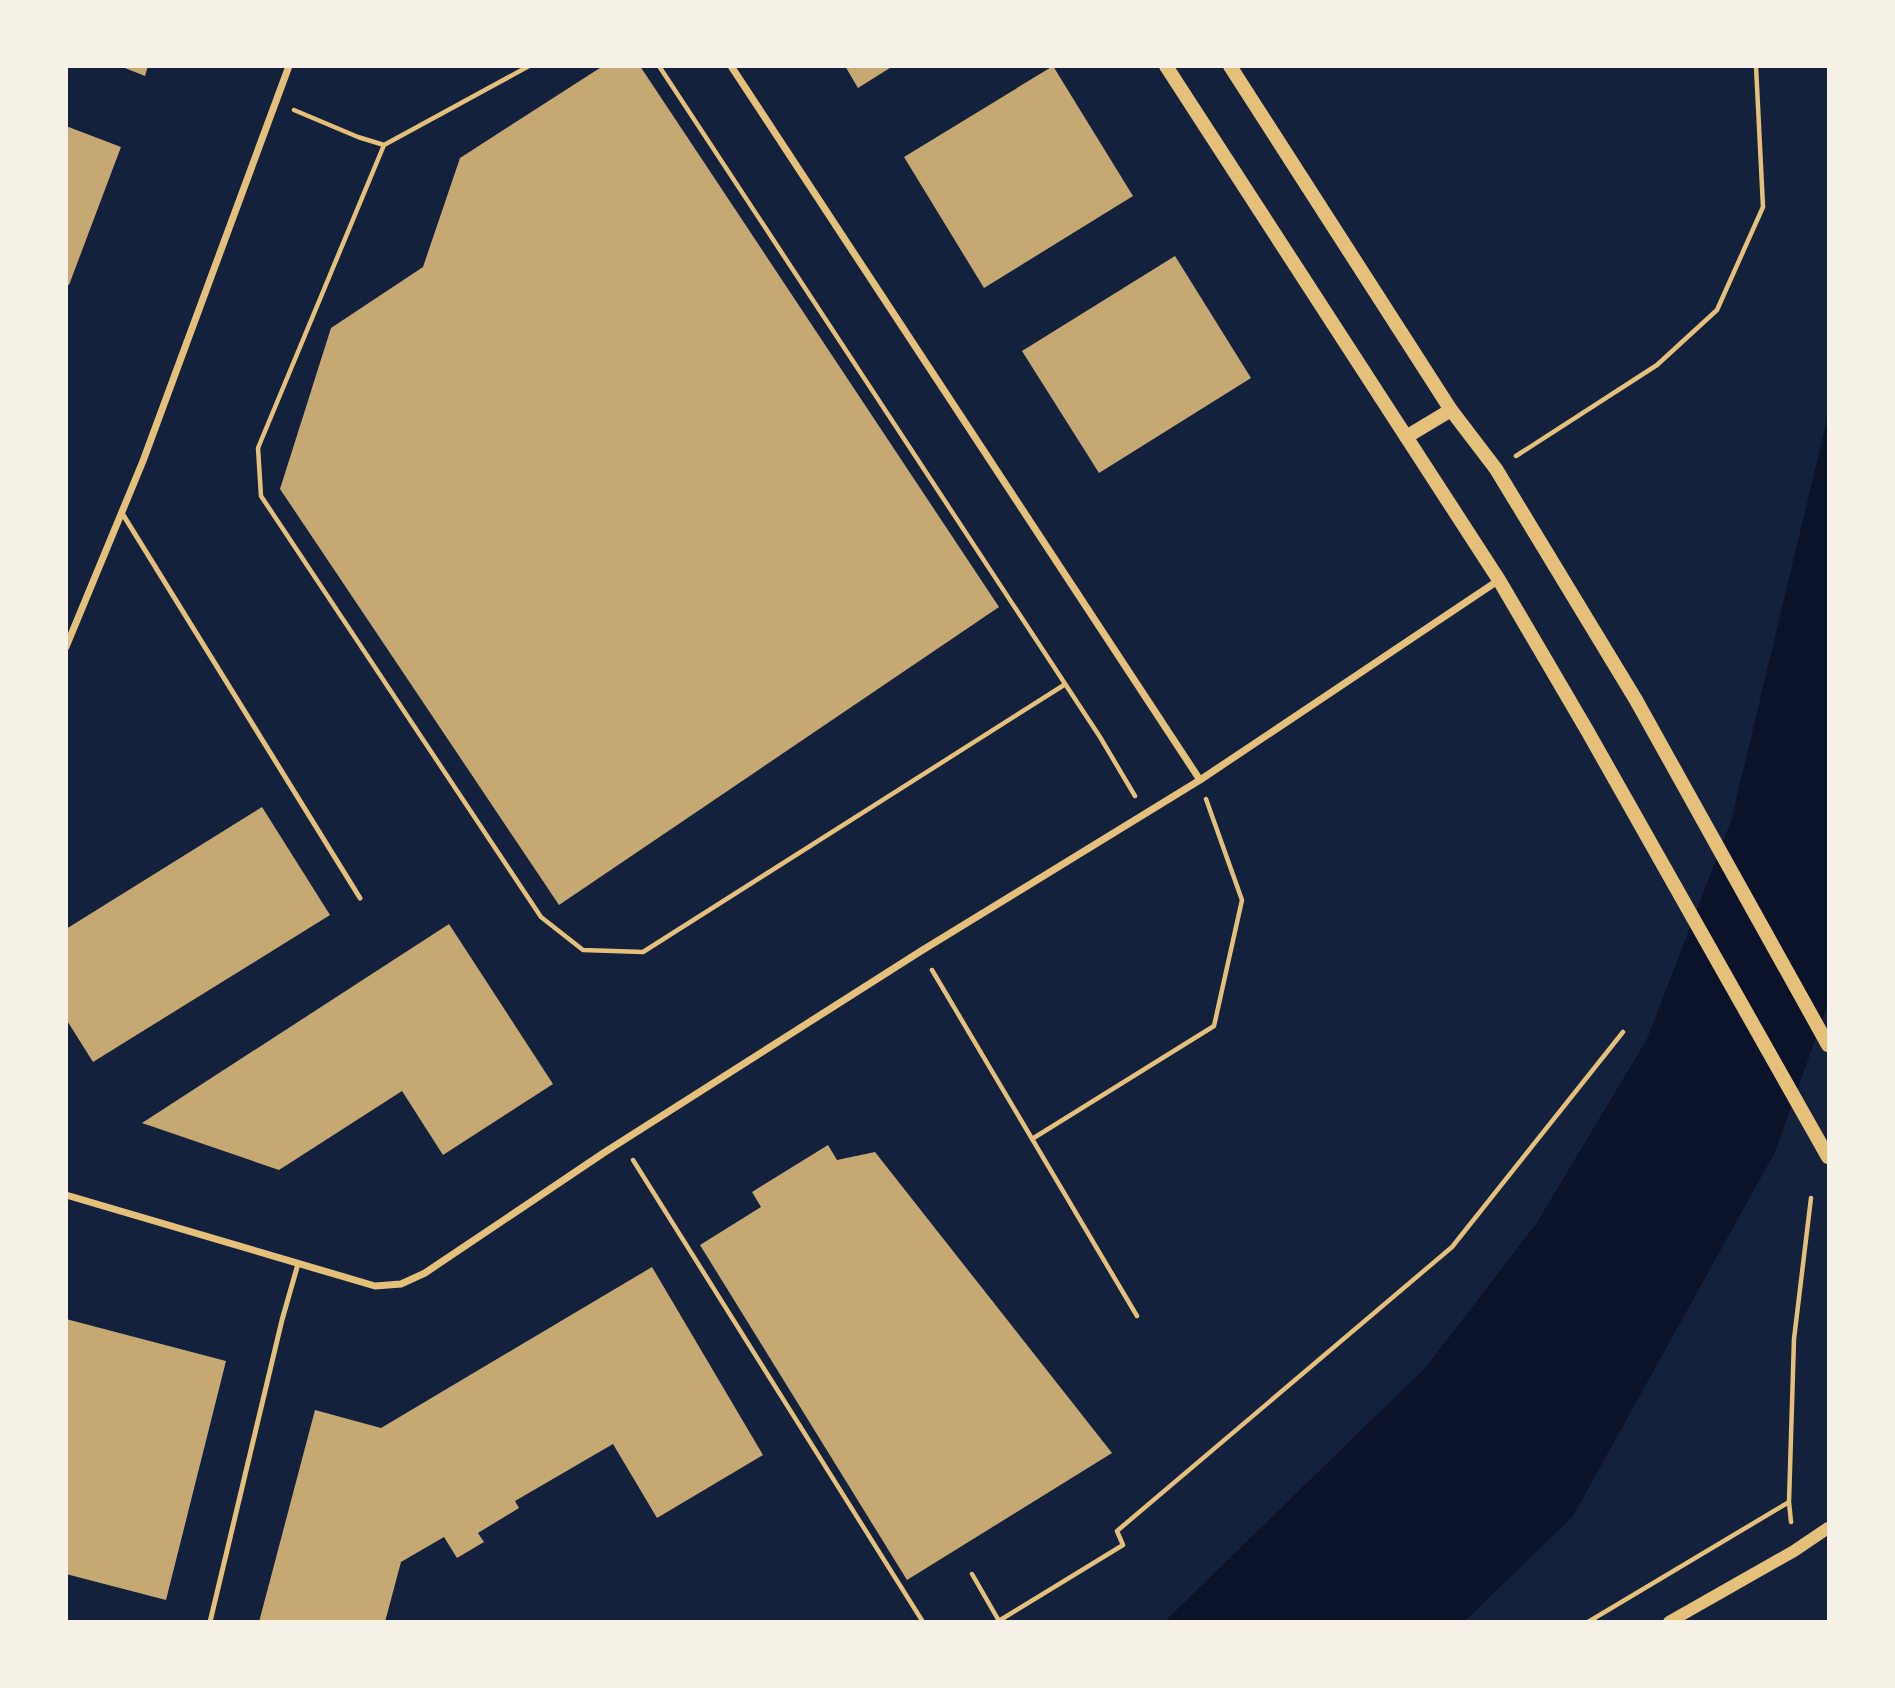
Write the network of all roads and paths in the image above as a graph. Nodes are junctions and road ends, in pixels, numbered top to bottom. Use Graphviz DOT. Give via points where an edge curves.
graph roads {
  1 [pos="289,66"];
  2 [pos="529,66"];
  3 [pos="659,66"];
  4 [pos="731,66"];
  5 [pos="1166,66"];
  6 [pos="1230,66"];
  7 [pos="1756,66"];
  8 [pos="277,102"];
  9 [pos="384,145"];
  10 [pos="1451,410"];
  11 [pos="1406,437"];
  12 [pos="1496,469"];
  13 [pos="122,513"];
  14 [pos="1499,580"];
  15 [pos="66,648"];
  16 [pos="1064,685"];
  17 [pos="1200,780"];
  18 [pos="1146,813"];
  19 [pos="360,898"];
  20 [pos="921,951"];
  21 [pos="1623,1032"];
  22 [pos="1829,1045"];
  23 [pos="1032,1139"];
  24 [pos="621,1142"];
  25 [pos="1829,1157"];
  26 [pos="66,1195"];
  27 [pos="1811,1198"];
  28 [pos="298,1264"];
  29 [pos="1138,1316"];
  30 [pos="1789,1502"];
  31 [pos="1829,1528"];
  32 [pos="1794,1551"];
  33 [pos="972,1574"];
  34 [pos="998,1621"];
  35 [pos="210,1622"];
  36 [pos="923,1622"];
  37 [pos="1588,1622"];
  38 [pos="1669,1622"];
  1 -- 8 [label="street"];
  2 -- 9 [label="path"];
  3 -- 16 [label="path"];
  4 -- 17 [label="street"];
  5 -- 11 [label="main road"];
  6 -- 10 [label="main road"];
  7 -- 12 [label="path" via="1763,207 1717,310 1657,365"];
  8 -- 9 [label="path"];
  8 -- 13 [label="street"];
  9 -- 16 [label="path" via="258,449 261,496 541,917 583,950 643,952"];
  10 -- 11 [label="main road"];
  10 -- 12 [label="main road"];
  11 -- 14 [label="main road"];
  12 -- 22 [label="main road" via="1636,700"];
  13 -- 15 [label="street"];
  13 -- 19 [label="lane"];
  14 -- 17 [label="street"];
  14 -- 25 [label="main road"];
  16 -- 18 [label="path"];
  17 -- 18 [label="street"];
  17 -- 23 [label="path" via="1242,900 1214,1026"];
  18 -- 20 [label="street"];
  20 -- 23 [label="path"];
  20 -- 24 [label="street"];
  21 -- 34 [label="path" via="1452,1247 1117,1531 1123,1545"];
  23 -- 29 [label="path"];
  24 -- 28 [label="street" via="425,1273 401,1284 375,1286"];
  24 -- 36 [label="path"];
  26 -- 28 [label="street"];
  27 -- 30 [label="path" via="1794,1339"];
  28 -- 35 [label="lane"];
  30 -- 32 [label="path"];
  30 -- 37 [label="path"];
  31 -- 32 [label="street"];
  32 -- 38 [label="street"];
  33 -- 34 [label="path"];
}
